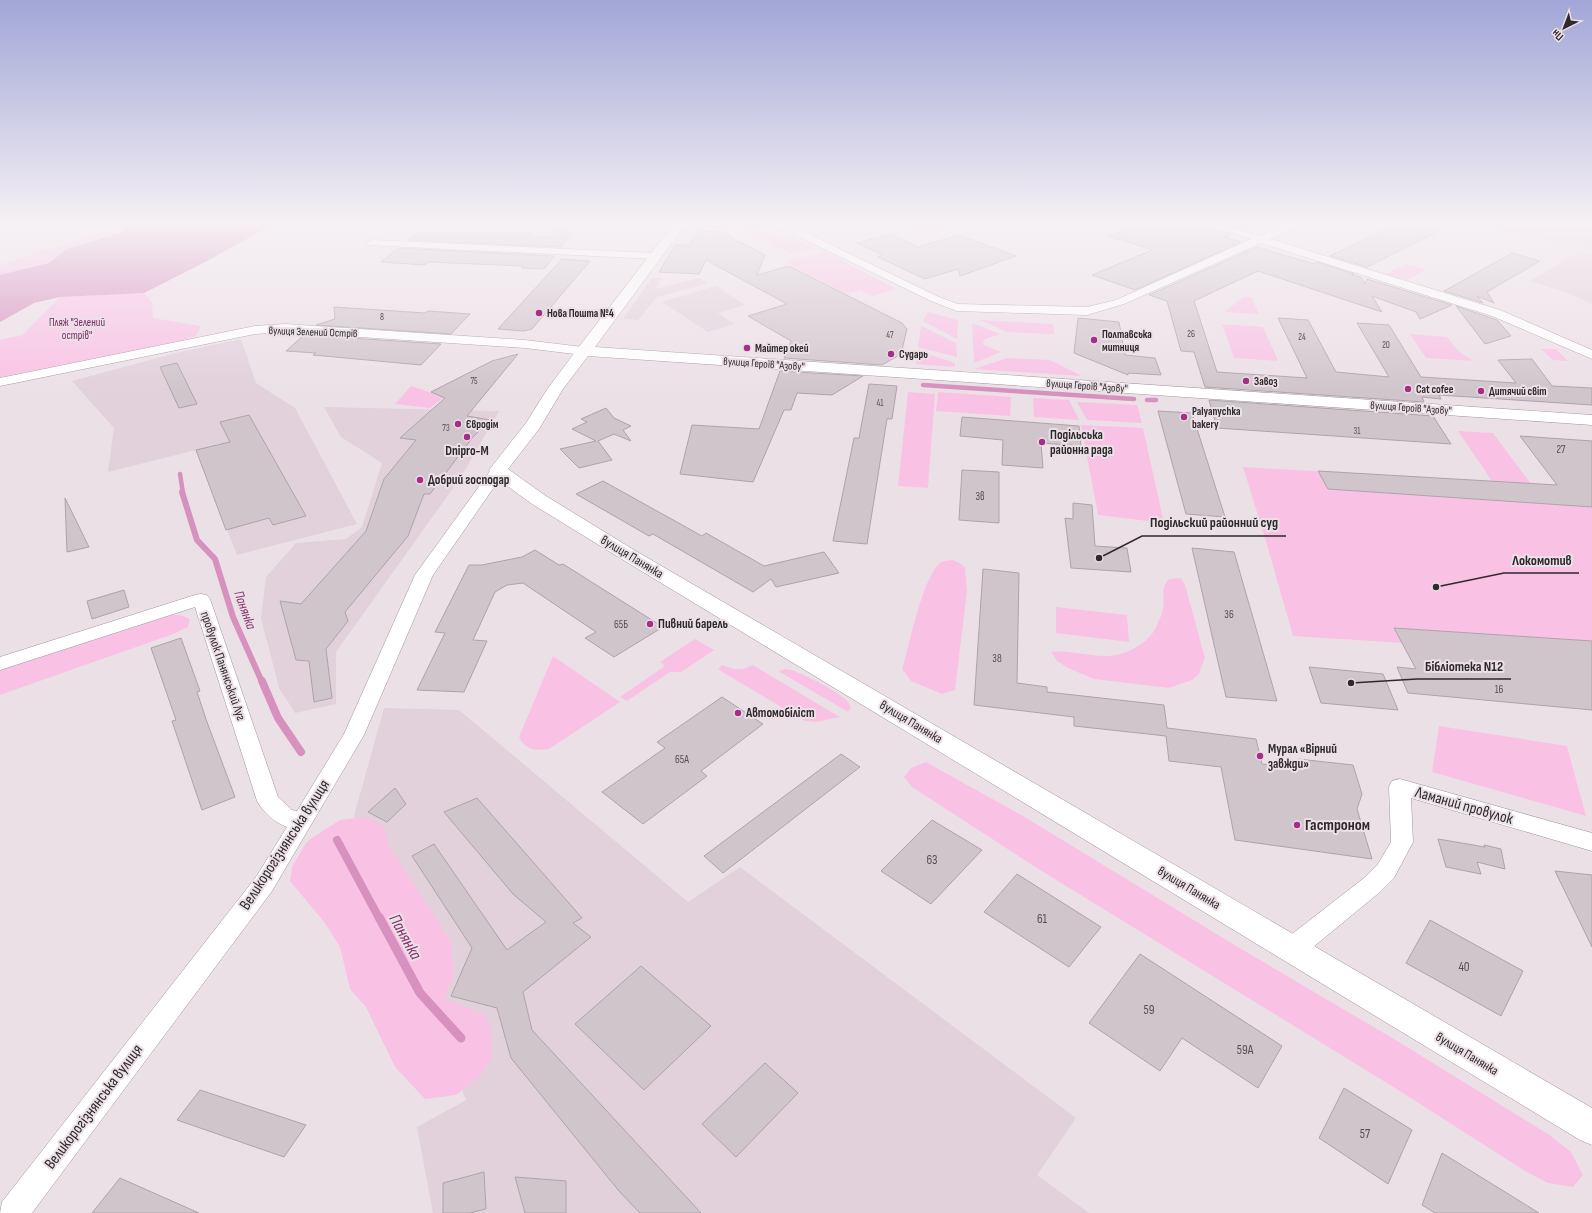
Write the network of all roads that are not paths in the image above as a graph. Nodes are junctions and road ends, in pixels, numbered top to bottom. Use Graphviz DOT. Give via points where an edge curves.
graph roads {
  1 [pos="639,278"];
  2 [pos="891,278"];
  3 [pos="1175,278"];
  4 [pos="1384,278"];
  5 [pos="583,351"];
  6 [pos="1592,355"];
  7 [pos="0,382"];
  8 [pos="1592,420"];
  9 [pos="498,470"];
  10 [pos="0,664"];
  11 [pos="303,820"];
  12 [pos="1592,842"];
  13 [pos="1292,950"];
  14 [pos="1592,1128"];
  15 [pos="13,1213"];
  1 -- 5 [label="main road"];
  2 -- 3 [label="street" via="957,307 1087,311 1120,302"];
  4 -- 6 [label="street" via="1496,313"];
  5 -- 7 [label="street, вулиця Зелений Острів" via="529,344 286,328 247,332"];
  5 -- 8 [label="main road, вулиця Героїв \"Азову\""];
  5 -- 9 [label="main road" via="533,425"];
  9 -- 11 [label="street, Великорогізнянська вулиця" via="424,575 354,734"];
  9 -- 13 [label="main road, вулиця Панянка" via="539,500 627,554"];
  10 -- 11 [label="street, провулок Панянський Луг" via="200,599 268,801 286,818"];
  11 -- 15 [label="street, Великорогізнянська вулиця" via="264,884"];
  12 -- 13 [label="street, Ламаний провулок" via="1400,787 1402,842 1386,871"];
  13 -- 14 [label="main road, вулиця Панянка"];
}
